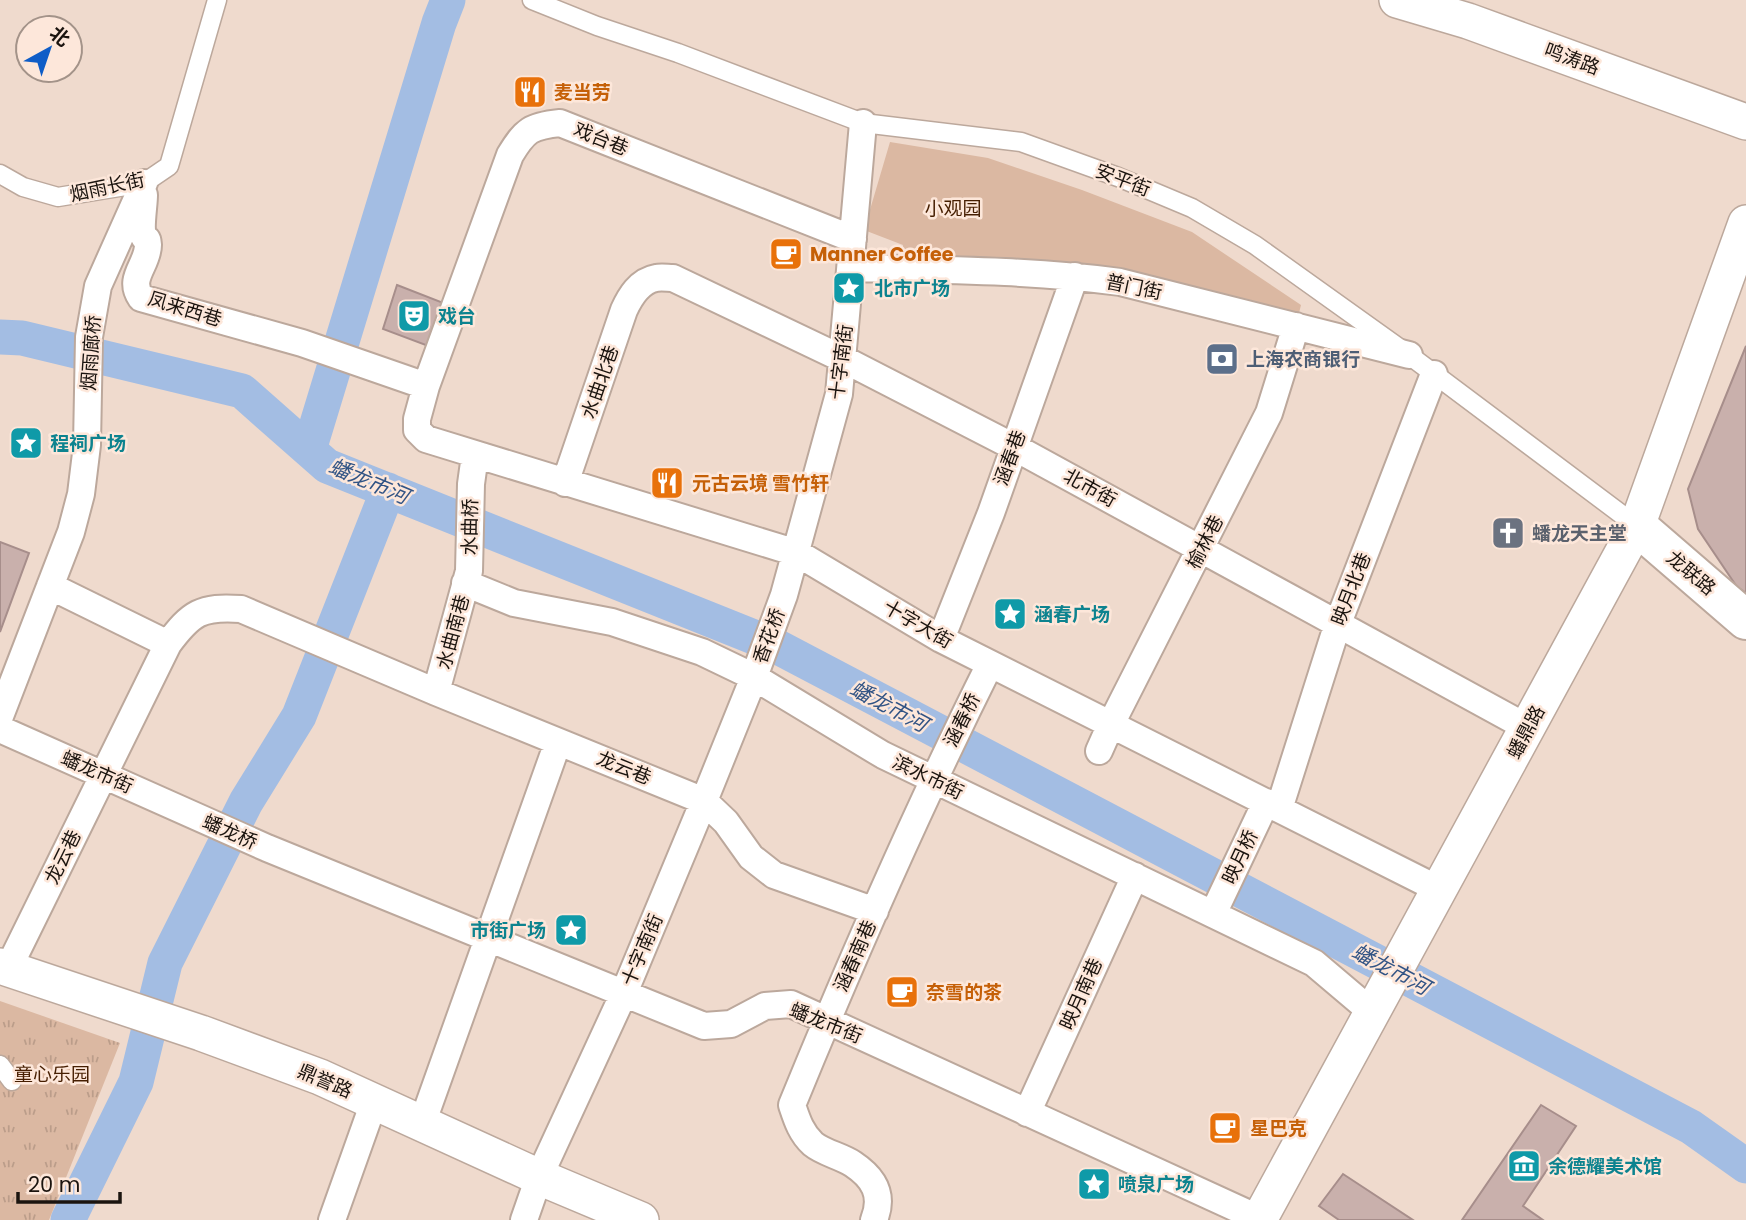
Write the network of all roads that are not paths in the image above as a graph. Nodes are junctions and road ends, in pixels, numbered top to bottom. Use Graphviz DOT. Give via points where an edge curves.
graph roads {
  1 [pos="217,0"];
  2 [pos="532,0"];
  3 [pos="1397,0"];
  4 [pos="1746,122"];
  5 [pos="863,123"];
  6 [pos="0,174"];
  7 [pos="144,183"];
  8 [pos="1746,223"];
  9 [pos="853,239"];
  10 [pos="851,268"];
  11 [pos="1074,276"];
  12 [pos="642,285"];
  13 [pos="1296,326"];
  14 [pos="1409,355"];
  15 [pos="843,359"];
  16 [pos="1434,374"];
  17 [pos="426,386"];
  18 [pos="1014,447"];
  19 [pos="475,454"];
  20 [pos="565,483"];
  21 [pos="1637,526"];
  22 [pos="1201,549"];
  23 [pos="797,553"];
  24 [pos="467,577"];
  25 [pos="50,586"];
  26 [pos="784,595"];
  27 [pos="1746,620"];
  28 [pos="1338,622"];
  29 [pos="941,639"];
  30 [pos="168,644"];
  31 [pos="990,664"];
  32 [pos="754,677"];
  33 [pos="436,692"];
  34 [pos="0,716"];
  35 [pos="1111,724"];
  36 [pos="1528,728"];
  37 [pos="0,729"];
  38 [pos="558,742"];
  39 [pos="1099,751"];
  40 [pos="104,775"];
  41 [pos="934,778"];
  42 [pos="704,801"];
  43 [pos="1272,806"];
  44 [pos="193,816"];
  45 [pos="267,848"];
  46 [pos="1135,876"];
  47 [pos="1440,890"];
  48 [pos="875,911"];
  49 [pos="1213,912"];
  50 [pos="488,938"];
  51 [pos="4,968"];
  52 [pos="624,993"];
  53 [pos="1373,1013"];
  54 [pos="827,1021"];
  55 [pos="0,1065"];
  56 [pos="12,1081"];
  57 [pos="374,1102"];
  58 [pos="1027,1113"];
  59 [pos="422,1124"];
  60 [pos="539,1177"];
  61 [pos="332,1220"];
  62 [pos="524,1220"];
  63 [pos="641,1220"];
  64 [pos="874,1220"];
  65 [pos="1259,1220"];
  1 -- 7 [label="lane, 烟雨长街" via="169,166"];
  2 -- 5 [label="lane, 安平街"];
  3 -- 4 [label="street, 鸣涛路" via="1468,21"];
  5 -- 9 [label="street, 十字南街"];
  5 -- 14 [label="lane, 安平街" via="1021,142 1192,208 1255,245"];
  6 -- 7 [label="lane, 烟雨长街" via="23,187 58,197"];
  7 -- 17 [label="street, 凤来西巷" via="143,234 148,247 135,283 141,298 302,343"];
  7 -- 25 [label="street, 烟雨廊桥" via="98,286 89,337 81,494"];
  8 -- 21 [label="street, 蟠鼎路"];
  9 -- 10 [label="street, 十字南街"];
  9 -- 17 [label="street, 戏台巷" via="560,123 538,125 520,137 509,155"];
  10 -- 11 [label="street, 普门街"];
  10 -- 15 [label="street, 十字南街"];
  11 -- 13 [label="street, 普门街" via="1121,282"];
  11 -- 18 [label="street, 涵春巷"];
  12 -- 15 [label="street, 北市街" via="655,278 673,278"];
  12 -- 20 [label="street, 水曲北巷" via="624,310"];
  13 -- 14 [label="street, 普门街"];
  13 -- 22 [label="street, 榆林巷" via="1269,413"];
  14 -- 16 [label="lane, 安平街"];
  15 -- 18 [label="street, 北市街"];
  15 -- 23 [label="street, 十字南街" via="839,394"];
  16 -- 21 [label="lane, 安平街"];
  16 -- 28 [label="street, 映月北巷"];
  17 -- 19 [label="street, 十字大街" via="417,430 426,439"];
  18 -- 22 [label="street, 北市街"];
  18 -- 29 [label="street, 涵春巷"];
  19 -- 20 [label="street, 十字大街"];
  19 -- 24 [label="street, 水曲桥"];
  20 -- 23 [label="street, 十字大街"];
  21 -- 27 [label="street, 龙联路"];
  21 -- 36 [label="street, 蟠鼎路"];
  22 -- 28 [label="street, 北市街"];
  22 -- 35 [label="street, 榆林巷"];
  23 -- 26 [label="street, 十字南街"];
  23 -- 29 [label="street, 十字大街"];
  24 -- 32 [label="street, 滨水市街" via="514,603 612,622 702,652"];
  24 -- 33 [label="street, 水曲南巷"];
  25 -- 30 [label="street"];
  25 -- 34 [label="street"];
  26 -- 32 [label="street, 香花桥"];
  28 -- 36 [label="street, 北市街"];
  28 -- 43 [label="street, 映月北巷"];
  29 -- 31 [label="street, 十字大街"];
  30 -- 33 [label="street, 龙云巷" via="198,613 218,607 241,609"];
  30 -- 40 [label="street, 龙云巷"];
  31 -- 35 [label="street, 十字大街"];
  31 -- 41 [label="street, 涵春桥"];
  32 -- 41 [label="street, 滨水市街" via="883,755"];
  32 -- 42 [label="street, 十字南街"];
  33 -- 38 [label="street, 龙云巷"];
  35 -- 39 [label="street, 榆林巷"];
  35 -- 43 [label="street, 十字大街"];
  36 -- 47 [label="street, 蟠鼎路"];
  37 -- 40 [label="street, 蟠龙市街"];
  38 -- 42 [label="street, 龙云巷"];
  38 -- 50 [label="street"];
  40 -- 44 [label="street, 蟠龙市街"];
  40 -- 51 [label="street, 龙云巷"];
  41 -- 46 [label="street, 滨水市街"];
  41 -- 48 [label="street, 涵春南巷"];
  42 -- 48 [label="street, 龙云巷" via="751,857 774,875"];
  42 -- 52 [label="street, 十字南街"];
  43 -- 47 [label="street, 十字大街"];
  43 -- 49 [label="street, 映月桥"];
  44 -- 45 [label="street, 蟠龙桥"];
  45 -- 50 [label="street, 蟠龙市街"];
  46 -- 49 [label="street, 滨水市街"];
  46 -- 58 [label="street, 映月南巷"];
  47 -- 53 [label="street, 蟠鼎路"];
  48 -- 54 [label="street, 涵春南巷"];
  49 -- 53 [label="street, 滨水市街" via="1314,963"];
  50 -- 52 [label="street, 蟠龙市街"];
  50 -- 59 [label="street"];
  51 -- 57 [label="street, 鼎誉路" via="201,1033"];
  52 -- 54 [label="street, 蟠龙市街" via="704,1026 731,1024 765,1006 791,1004"];
  52 -- 60 [label="street, 十字南街"];
  53 -- 65 [label="street, 蟠鼎路"];
  54 -- 58 [label="street, 蟠龙市街"];
  54 -- 64 [label="street, 涵春南巷" via="792,1105 799,1128 814,1145 853,1164 874,1183 879,1208"];
  55 -- 56 [label="lane"];
  57 -- 59 [label="street, 鼎誉路"];
  57 -- 61 [label="street"];
  58 -- 65 [label="street, 蟠龙市街"];
  59 -- 60 [label="street, 鼎誉路"];
  60 -- 62 [label="street, 十字南街"];
  60 -- 63 [label="street, 鼎誉路"];
}
